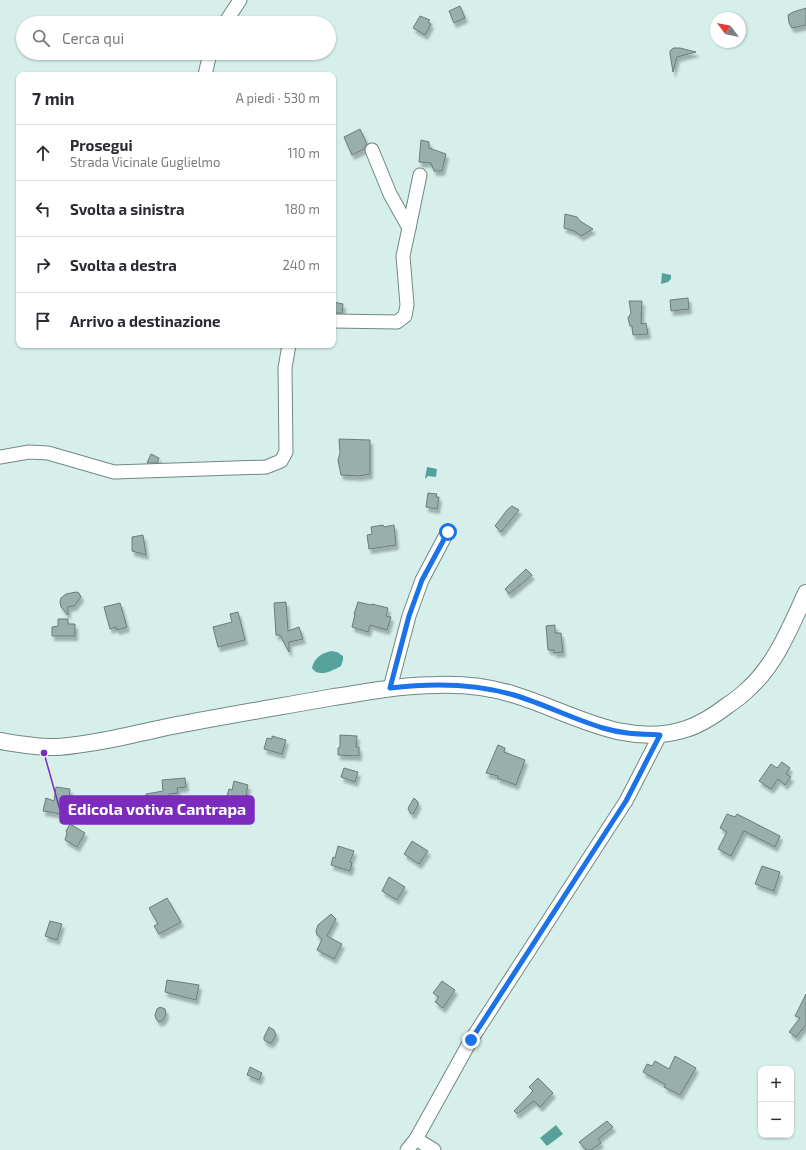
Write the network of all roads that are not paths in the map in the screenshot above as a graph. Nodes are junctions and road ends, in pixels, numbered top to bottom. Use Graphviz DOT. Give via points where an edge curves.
graph roads {
  1 [pos="240,0"];
  2 [pos="230,16"];
  3 [pos="208,60"];
  4 [pos="206,72"];
  5 [pos="372,150"];
  6 [pos="420,175"];
  7 [pos="409,228"];
  8 [pos="336,321"];
  9 [pos="288,348"];
  10 [pos="0,457"];
  11 [pos="448,532"];
  12 [pos="806,593"];
  13 [pos="390,688"];
  14 [pos="660,735"];
  15 [pos="0,741"];
  16 [pos="416,1139"];
  17 [pos="407,1150"];
  18 [pos="434,1150"];
  1 -- 2 [label="street"];
  3 -- 4 [label="street"];
  5 -- 7 [label="street" via="390,194"];
  6 -- 7 [label="street"];
  7 -- 8 [label="street" via="403,256 407,306 405,316 397,322"];
  9 -- 10 [label="street" via="285,368 286,452 281,461 266,467 114,472 48,453 29,452"];
  11 -- 13 [label="street" via="422,580 409,616"];
  12 -- 14 [label="main road" via="786,636 768,666 747,691 713,717 686,729"];
  13 -- 14 [label="main road" via="438,684 485,688 515,695 604,728 630,734"];
  13 -- 15 [label="main road" via="56,747"];
  14 -- 16 [label="street" via="626,801 471,1040"];
  16 -- 17 [label="street"];
  16 -- 18 [label="street"];
}
